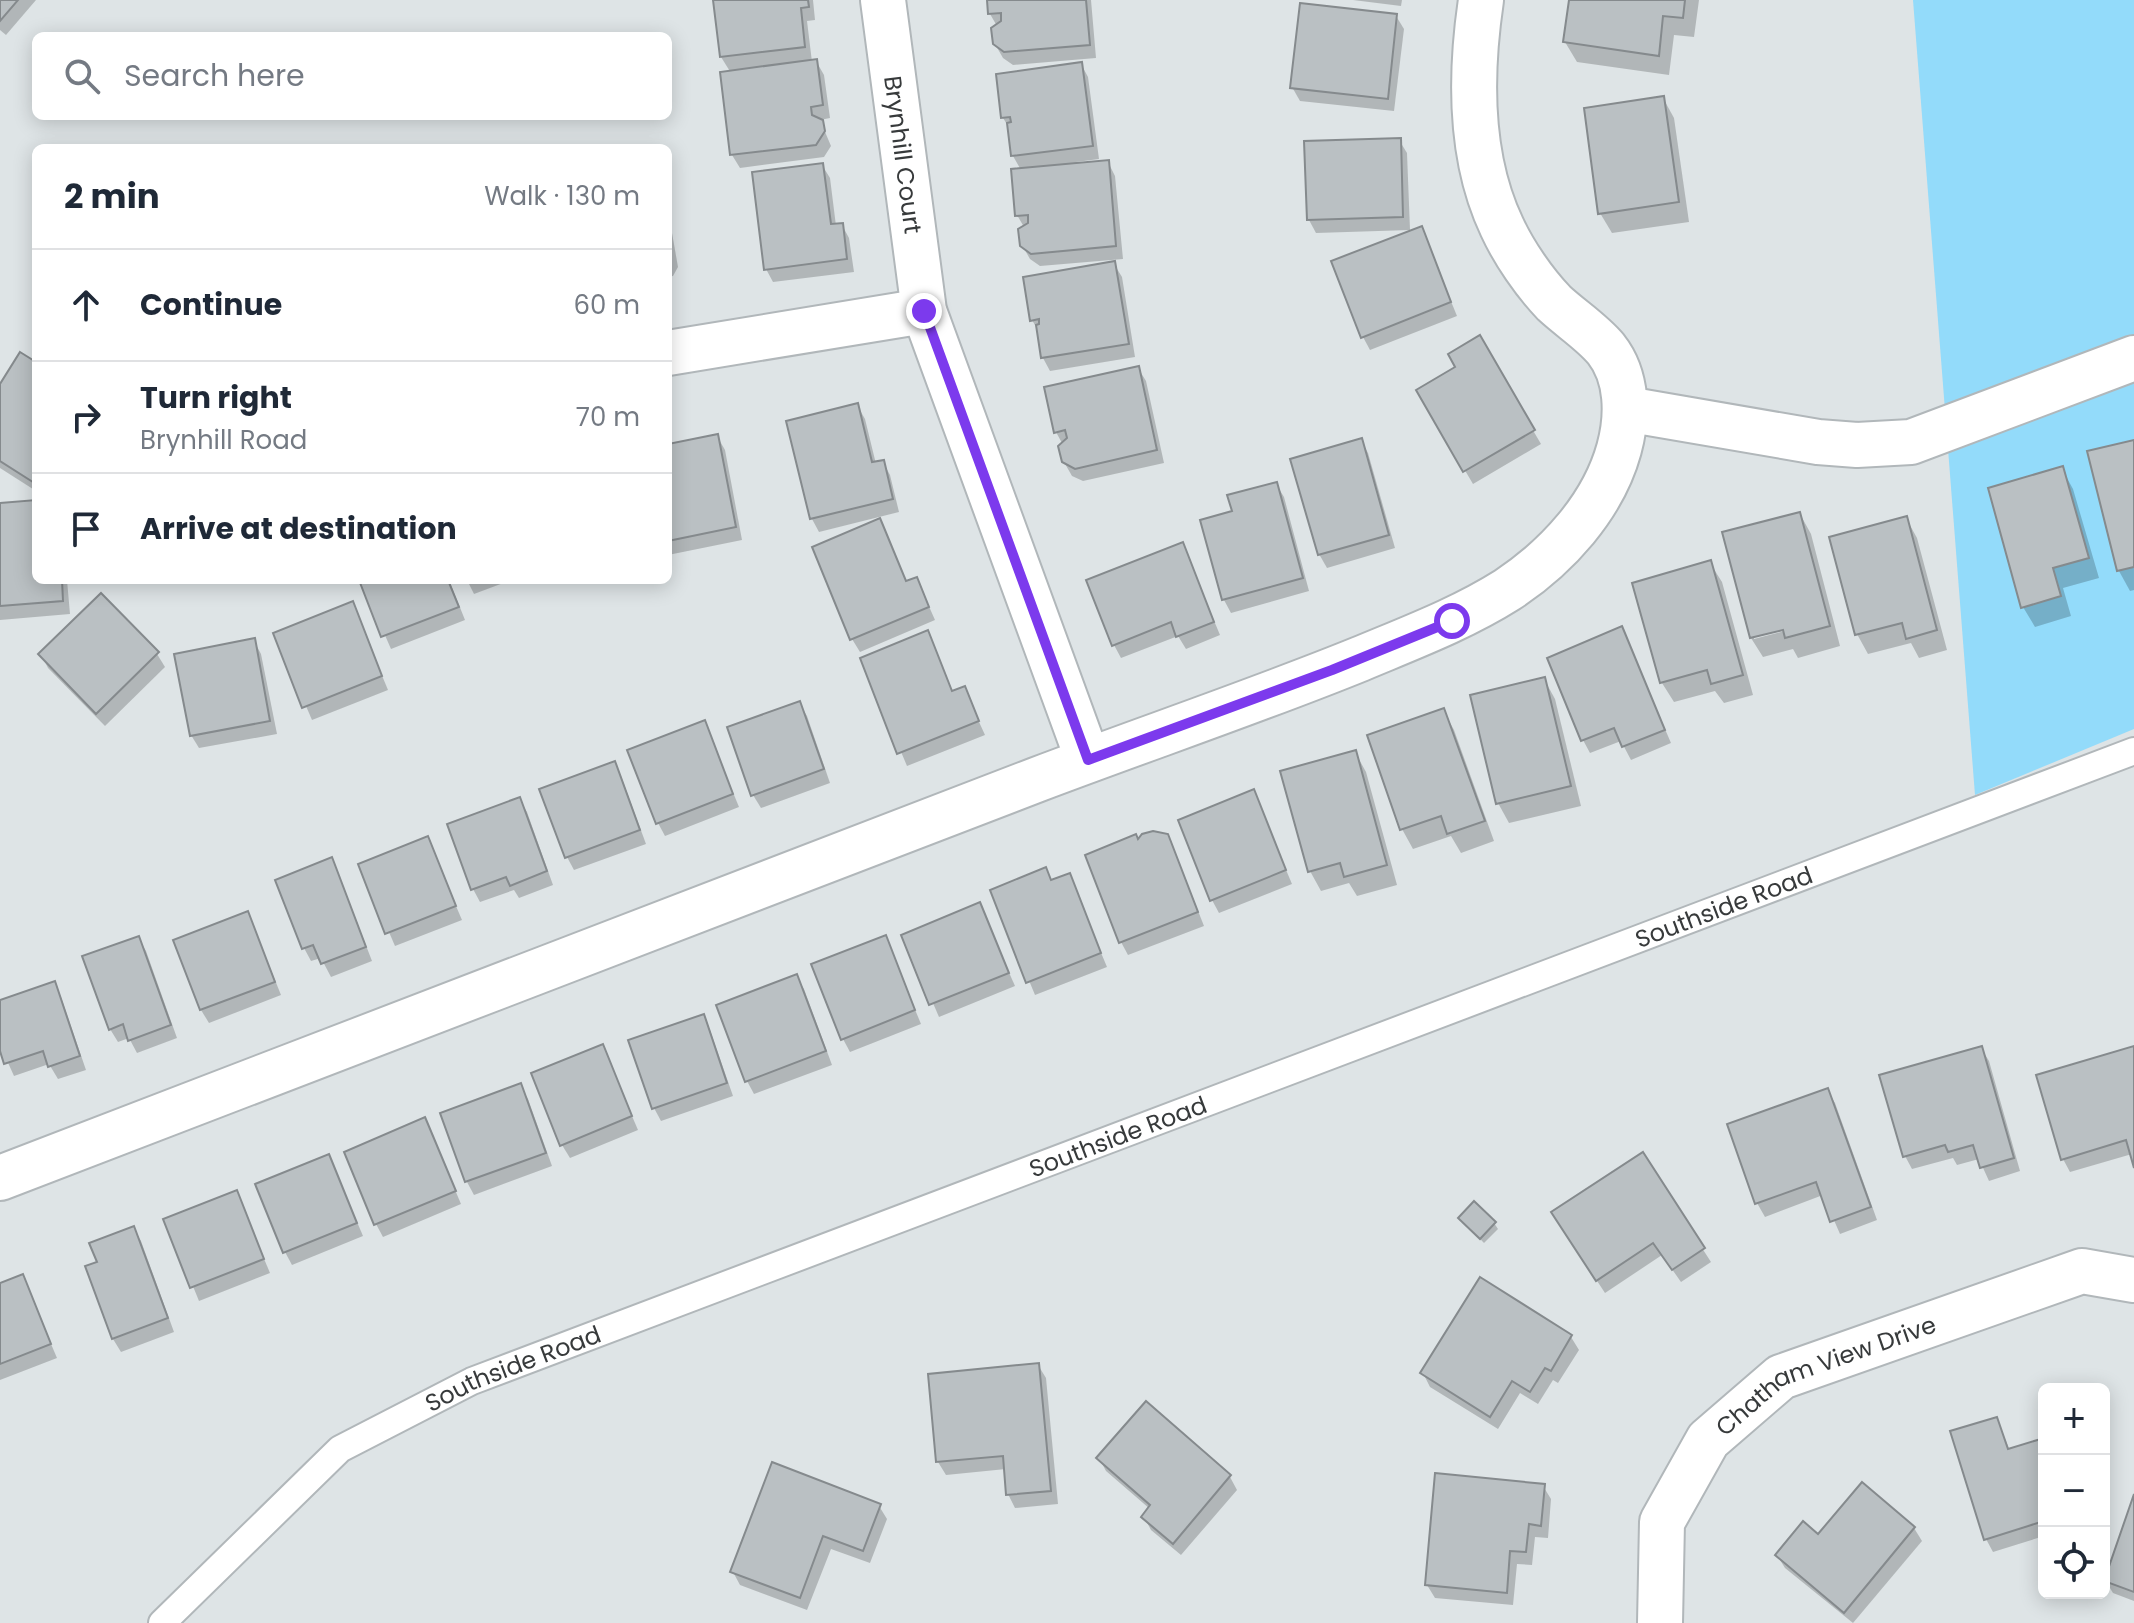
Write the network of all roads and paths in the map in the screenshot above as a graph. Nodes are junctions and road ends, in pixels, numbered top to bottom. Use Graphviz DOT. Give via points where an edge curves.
graph roads {
  1 [pos="883,0"];
  2 [pos="1481,0"];
  3 [pos="924,311"];
  4 [pos="672,352"];
  5 [pos="2134,358"];
  6 [pos="1626,409"];
  7 [pos="2134,751"];
  8 [pos="1088,760"];
  9 [pos="0,1178"];
  10 [pos="2134,1280"];
  11 [pos="162,1623"];
  12 [pos="1660,1623"];
  1 -- 3 [label="street, Brynhill Court"];
  2 -- 6 [label="street" via="1473,66 1478,141 1501,226 1549,298 1606,350 1620,377"];
  3 -- 4 [label="street"];
  3 -- 8 [label="street, Brynhill Court"];
  5 -- 6 [label="street" via="1911,442 1818,442"];
  6 -- 8 [label="street" via="1622,441 1597,503 1558,548 1510,588 1452,621 1345,665"];
  7 -- 11 [label="lane, Southside Road" via="472,1381 340,1449"];
  8 -- 9 [label="street"];
  10 -- 12 [label="street, Chatham View Drive" via="2082,1271 1781,1377 1708,1440 1662,1522"];
}
